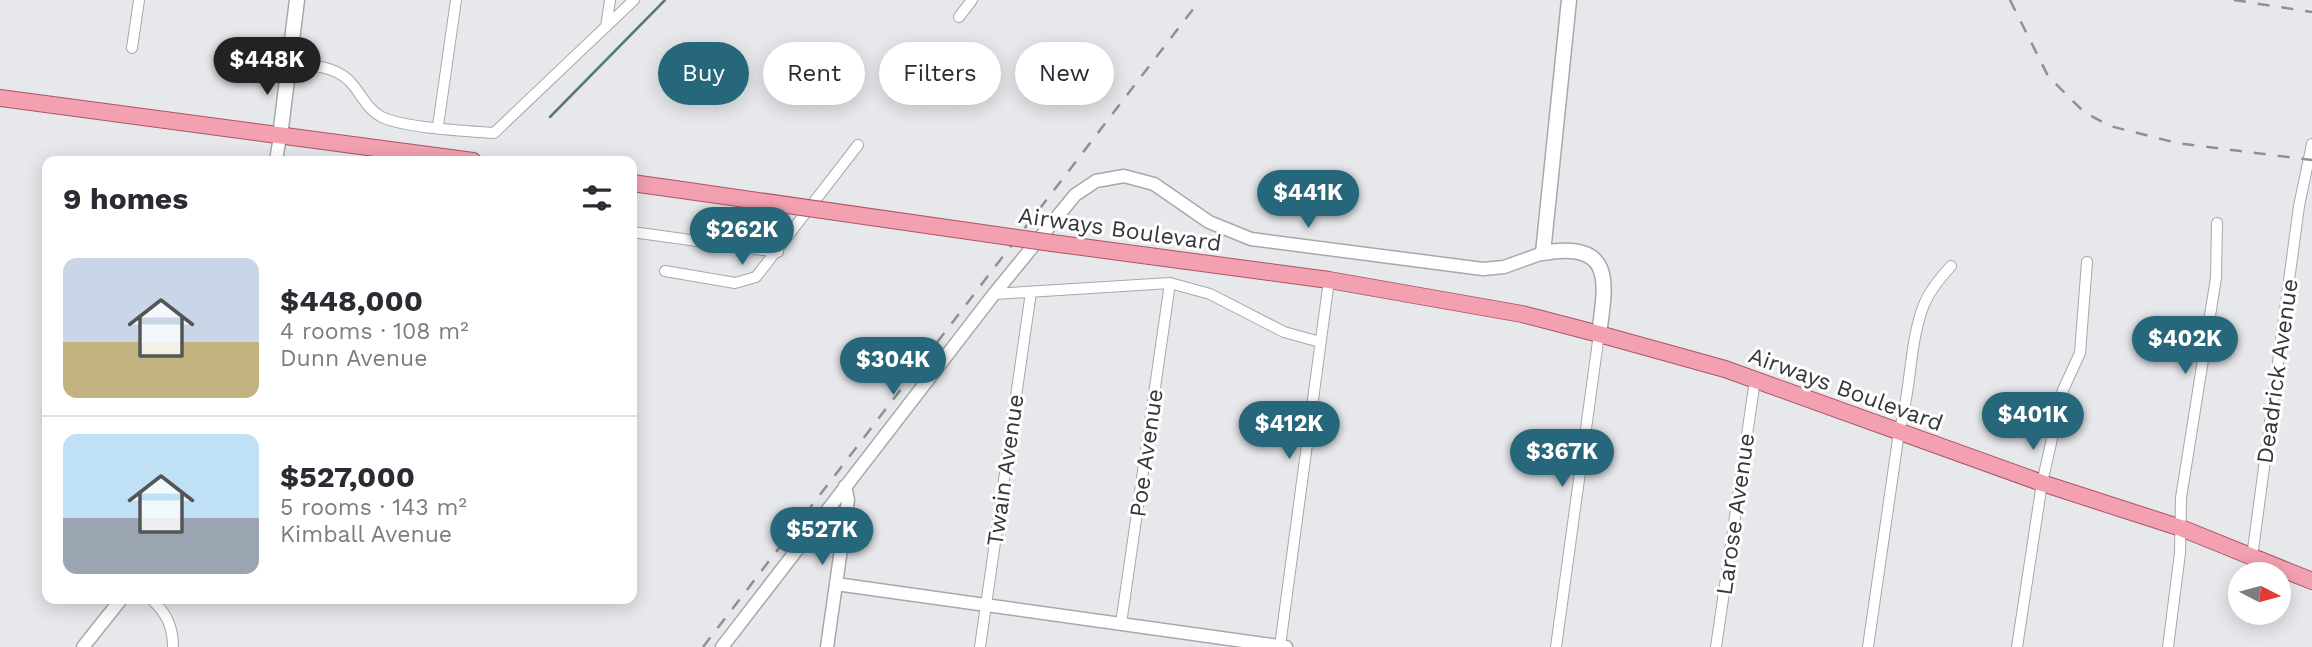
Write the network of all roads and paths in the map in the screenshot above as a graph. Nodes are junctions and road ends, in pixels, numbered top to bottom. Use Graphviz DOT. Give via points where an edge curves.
graph roads {
  1 [pos="139,0"];
  2 [pos="297,0"];
  3 [pos="456,0"];
  4 [pos="610,0"];
  5 [pos="634,0"];
  6 [pos="972,0"];
  7 [pos="1569,0"];
  8 [pos="959,18"];
  9 [pos="606,27"];
  10 [pos="132,48"];
  11 [pos="289,63"];
  12 [pos="0,98"];
  13 [pos="438,126"];
  14 [pos="280,136"];
  15 [pos="2312,144"];
  16 [pos="858,145"];
  17 [pos="277,156"];
  18 [pos="434,156"];
  19 [pos="637,184"];
  20 [pos="2217,223"];
  21 [pos="637,233"];
  22 [pos="778,252"];
  23 [pos="1543,253"];
  24 [pos="2087,262"];
  25 [pos="1951,266"];
  26 [pos="664,271"];
  27 [pos="1329,280"];
  28 [pos="1170,283"];
  29 [pos="1031,292"];
  30 [pos="994,294"];
  31 [pos="2164,333"];
  32 [pos="1599,334"];
  33 [pos="1320,342"];
  34 [pos="2207,342"];
  35 [pos="1755,380"];
  36 [pos="1899,432"];
  37 [pos="2042,483"];
  38 [pos="845,485"];
  39 [pos="2180,528"];
  40 [pos="2252,557"];
  41 [pos="2312,581"];
  42 [pos="836,584"];
  43 [pos="117,604"];
  44 [pos="157,604"];
  45 [pos="986,606"];
  46 [pos="1121,624"];
  47 [pos="1276,646"];
  48 [pos="83,647"];
  49 [pos="173,647"];
  50 [pos="722,647"];
  51 [pos="827,647"];
  52 [pos="980,647"];
  53 [pos="1556,647"];
  54 [pos="1716,647"];
  55 [pos="1868,647"];
  56 [pos="2017,647"];
  57 [pos="2168,647"];
  1 -- 10 [label="street"];
  2 -- 11 [label="main road"];
  3 -- 13 [label="street"];
  4 -- 9 [label="street"];
  5 -- 9 [label="street"];
  6 -- 8 [label="street"];
  7 -- 23 [label="main road"];
  9 -- 13 [label="street" via="494,133"];
  11 -- 13 [label="street" via="340,73 382,117"];
  11 -- 14 [label="main road"];
  12 -- 14 [label="main road"];
  14 -- 17 [label="street"];
  14 -- 18 [label="main road"];
  15 -- 40 [label="street, Deadrick Avenue" via="2299,206"];
  16 -- 22 [label="street"];
  19 -- 27 [label="main road, Airways Boulevard, bridge"];
  20 -- 34 [label="street" via="2216,278"];
  21 -- 22 [label="street"];
  22 -- 26 [label="street" via="756,277 745,282"];
  23 -- 30 [label="street, Airways Boulevard" via="1483,269 1251,239 1209,222 1154,184 1124,176 1096,181 1074,195"];
  23 -- 32 [label="main road, Airways Boulevard" via="1580,253 1598,265 1606,282"];
  24 -- 37 [label="street" via="2080,353 2063,390"];
  25 -- 36 [label="street" via="1923,307"];
  27 -- 32 [label="main road, Airways Boulevard" via="1522,314"];
  27 -- 33 [label="street"];
  28 -- 29 [label="street, Airways Boulevard"];
  28 -- 33 [label="street, Airways Boulevard" via="1210,294 1284,332"];
  28 -- 46 [label="street, Poe Avenue"];
  29 -- 30 [label="street, Airways Boulevard"];
  29 -- 45 [label="street, Twain Avenue"];
  30 -- 38 [label="street"];
  31 -- 34 [label="street"];
  32 -- 35 [label="main road, Airways Boulevard"];
  32 -- 53 [label="street"];
  33 -- 47 [label="street"];
  34 -- 39 [label="street"];
  35 -- 36 [label="main road, Airways Boulevard"];
  35 -- 54 [label="street, Larose Avenue"];
  36 -- 37 [label="main road, Airways Boulevard"];
  36 -- 55 [label="street"];
  37 -- 39 [label="main road, Airways Boulevard"];
  37 -- 56 [label="street"];
  38 -- 42 [label="street" via="848,500"];
  38 -- 50 [label="street"];
  39 -- 40 [label="main road, Airways Boulevard"];
  39 -- 57 [label="street"];
  40 -- 41 [label="main road, Airways Boulevard"];
  42 -- 45 [label="street"];
  42 -- 51 [label="street"];
  43 -- 48 [label="street"];
  44 -- 49 [label="street" via="165,611"];
  45 -- 46 [label="street"];
  45 -- 52 [label="street, Twain Avenue"];
  46 -- 47 [label="street"];
}
